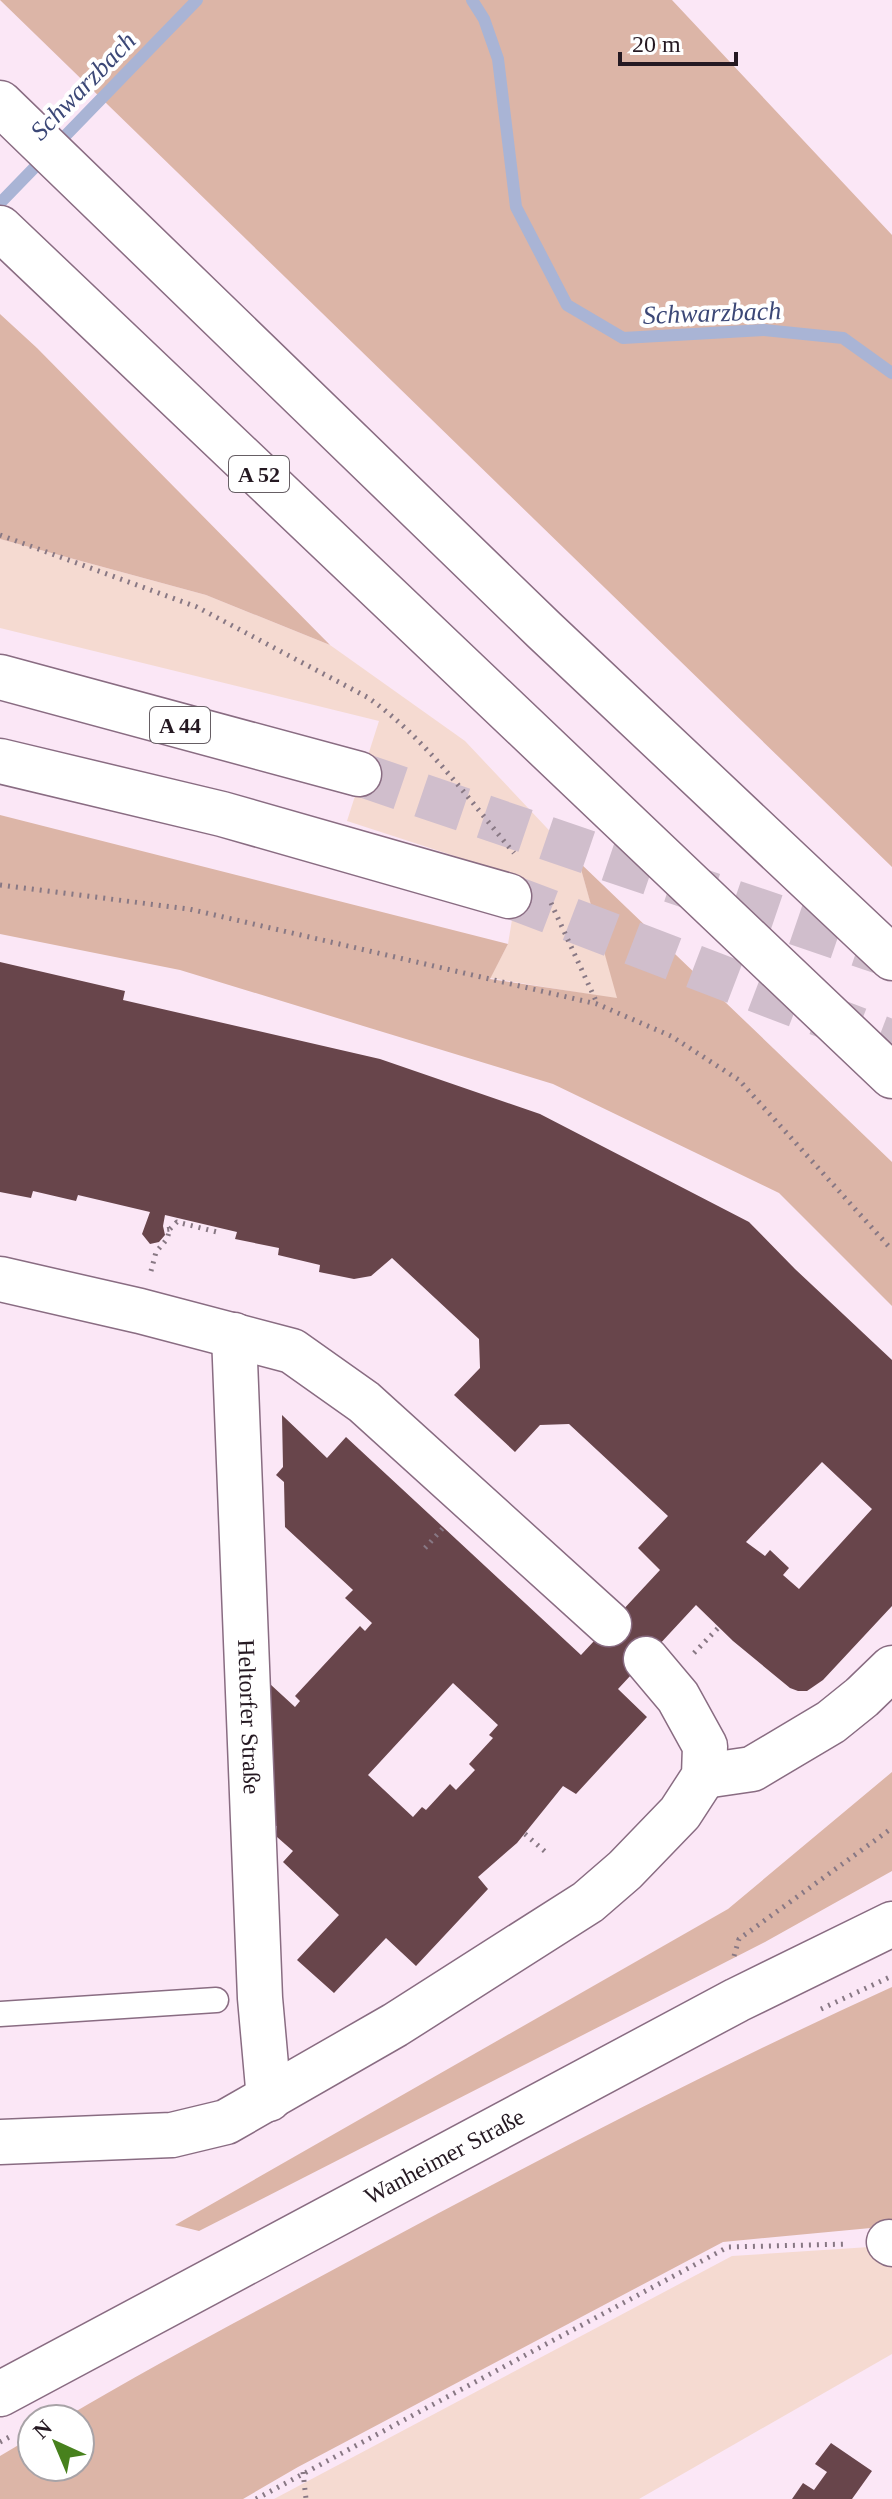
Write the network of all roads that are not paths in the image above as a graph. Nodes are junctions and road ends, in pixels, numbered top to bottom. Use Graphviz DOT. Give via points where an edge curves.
graph roads {
  1 [pos="13,114"];
  2 [pos="13,241"];
  3 [pos="0,677"];
  4 [pos="0,761"];
  5 [pos="359,774"];
  6 [pos="509,896"];
  7 [pos="892,958"];
  8 [pos="892,1076"];
  9 [pos="0,1279"];
  10 [pos="234,1335"];
  11 [pos="609,1624"];
  12 [pos="646,1659"];
  13 [pos="892,1668"];
  14 [pos="704,1776"];
  15 [pos="892,1924"];
  16 [pos="239,1999"];
  17 [pos="0,2014"];
  18 [pos="269,2099"];
  19 [pos="0,2142"];
  20 [pos="0,2394"];
  1 -- 7 [label="main road" via="544,630"];
  2 -- 8 [label="main road, A 52"];
  3 -- 5 [label="main road, A 44"];
  4 -- 6 [label="main road" via="222,814"];
  9 -- 10 [label="main road"];
  10 -- 11 [label="main road" via="292,1351 364,1402"];
  10 -- 16 [label="main road, Heltorfer Straße"];
  12 -- 14 [label="main road" via="678,1697 705,1746"];
  13 -- 14 [label="main road" via="831,1722 752,1769"];
  14 -- 18 [label="main road" via="680,1813 588,1902"];
  15 -- 20 [label="main road, Wanheimer Straße" via="737,2000"];
  16 -- 17 [label="lane"];
  16 -- 18 [label="main road, Heltorfer Straße"];
  18 -- 19 [label="main road" via="226,2122 172,2135"];
}
